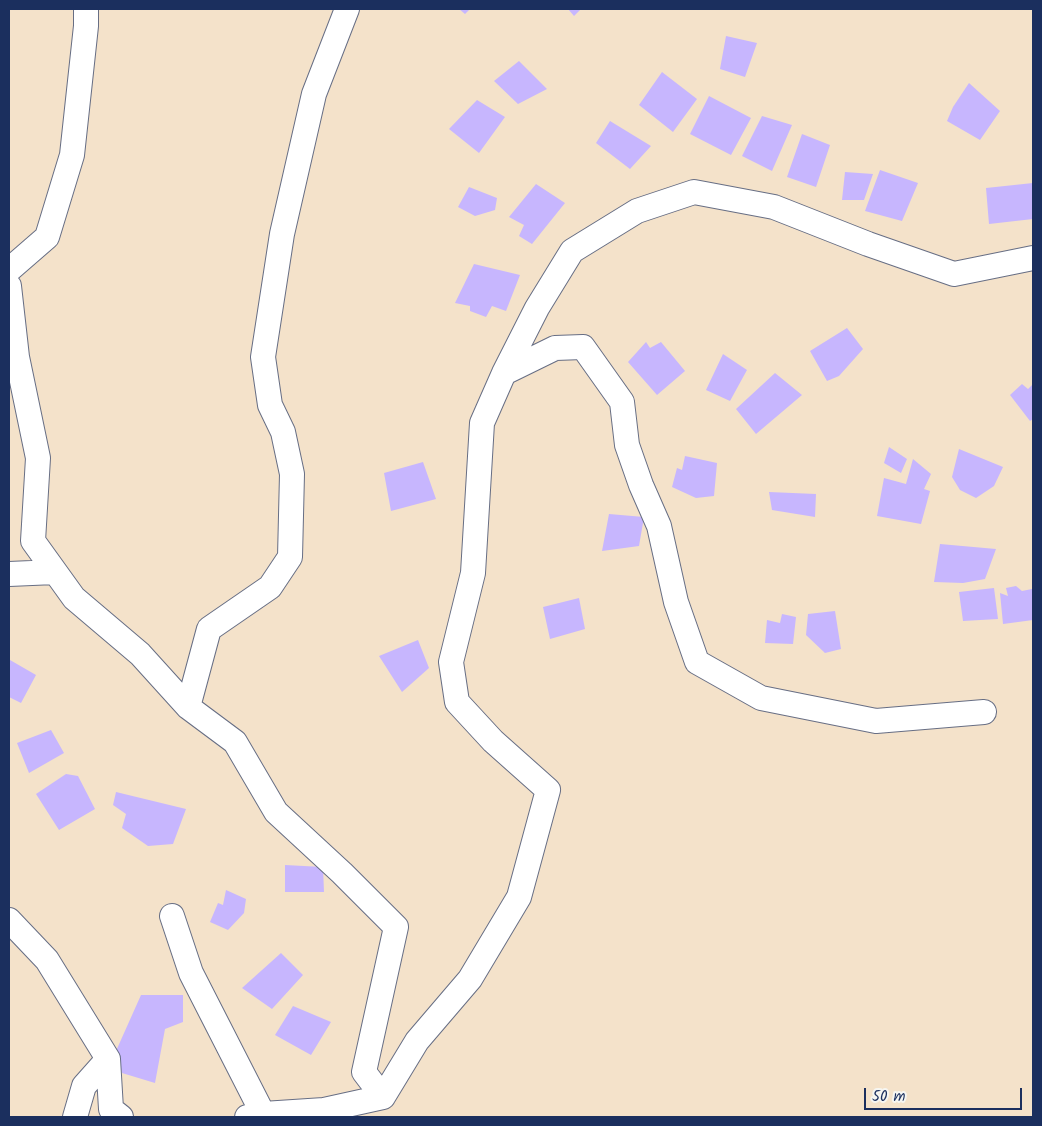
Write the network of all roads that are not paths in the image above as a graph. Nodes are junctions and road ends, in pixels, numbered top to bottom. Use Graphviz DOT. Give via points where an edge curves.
graph roads {
  1 [pos="86,9"];
  2 [pos="347,9"];
  3 [pos="1033,258"];
  4 [pos="9,270"];
  5 [pos="9,286"];
  6 [pos="504,373"];
  7 [pos="55,572"];
  8 [pos="9,574"];
  9 [pos="188,708"];
  10 [pos="984,712"];
  11 [pos="172,916"];
  12 [pos="9,920"];
  13 [pos="108,1059"];
  14 [pos="383,1097"];
  15 [pos="255,1116"];
  16 [pos="75,1117"];
  17 [pos="122,1117"];
  1 -- 4 [label="street" via="72,155 47,237"];
  2 -- 9 [label="street" via="314,94 282,234 263,358 270,405 284,432 292,474 290,557 270,587 209,628"];
  3 -- 6 [label="street" via="954,274 774,207 694,192 637,211 572,251 537,308"];
  5 -- 7 [label="street" via="17,357 38,458 33,541"];
  6 -- 10 [label="street" via="555,348 583,347 622,402 627,445 659,526 676,602 698,662 761,698 876,721"];
  6 -- 14 [label="street" via="482,423 473,573 451,662 457,702 493,741 548,790 519,897 470,979 418,1041"];
  7 -- 8 [label="street"];
  7 -- 9 [label="street" via="74,598 140,654"];
  9 -- 14 [label="street" via="235,742 276,812 396,927 364,1072"];
  11 -- 15 [label="street" via="191,973"];
  12 -- 13 [label="street" via="47,960"];
  13 -- 16 [label="street" via="84,1086"];
  13 -- 17 [label="street" via="111,1109"];
  14 -- 15 [label="street" via="324,1110"];
}
